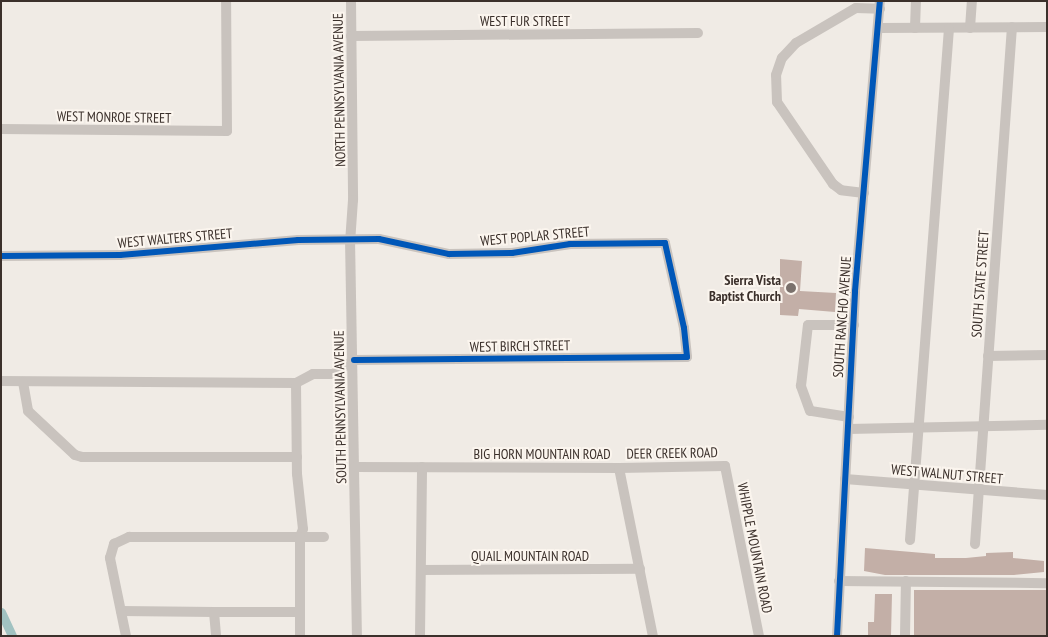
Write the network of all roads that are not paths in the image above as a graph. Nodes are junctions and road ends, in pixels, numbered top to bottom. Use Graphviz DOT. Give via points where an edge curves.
graph roads {
  1 [pos="226,1"];
  2 [pos="352,1"];
  3 [pos="916,1"];
  4 [pos="972,1"];
  5 [pos="880,5"];
  6 [pos="1012,27"];
  7 [pos="1047,27"];
  8 [pos="878,28"];
  9 [pos="915,28"];
  10 [pos="949,28"];
  11 [pos="970,28"];
  12 [pos="698,33"];
  13 [pos="351,36"];
  14 [pos="1,129"];
  15 [pos="353,178"];
  16 [pos="864,193"];
  17 [pos="350,239"];
  18 [pos="1,256"];
  19 [pos="854,325"];
  20 [pos="1047,355"];
  21 [pos="988,356"];
  22 [pos="687,357"];
  23 [pos="354,360"];
  24 [pos="1,381"];
  25 [pos="23,382"];
  26 [pos="296,383"];
  27 [pos="849,416"];
  28 [pos="1047,425"];
  29 [pos="983,426"];
  30 [pos="918,427"];
  31 [pos="848,429"];
  32 [pos="297,457"];
  33 [pos="725,466"];
  34 [pos="355,467"];
  35 [pos="422,467"];
  36 [pos="619,468"];
  37 [pos="846,479"];
  38 [pos="914,485"];
  39 [pos="978,490"];
  40 [pos="1047,495"];
  41 [pos="300,537"];
  42 [pos="324,537"];
  43 [pos="910,540"];
  44 [pos="975,544"];
  45 [pos="640,569"];
  46 [pos="421,570"];
  47 [pos="839,581"];
  48 [pos="906,582"];
  49 [pos="1047,583"];
  50 [pos="121,611"];
  51 [pos="214,612"];
  52 [pos="300,612"];
  53 [pos="126,636"];
  54 [pos="216,636"];
  55 [pos="300,636"];
  56 [pos="357,636"];
  57 [pos="420,636"];
  58 [pos="652,636"];
  59 [pos="759,636"];
  60 [pos="837,636"];
  61 [pos="905,636"];
  1 -- 14 [label="street, WEST MONROE STREET" via="227,131"];
  2 -- 13 [label="street, NORTH PENNSYLVANIA AVENUE"];
  3 -- 9 [label="street"];
  4 -- 11 [label="street"];
  5 -- 8 [label="street, SOUTH RANCHO AVENUE"];
  5 -- 16 [label="street" via="856,8 796,43 782,58 776,75 777,102 833,184 841,190"];
  6 -- 7 [label="street"];
  6 -- 11 [label="street"];
  6 -- 21 [label="street, SOUTH STATE STREET"];
  8 -- 9 [label="street"];
  8 -- 16 [label="street, SOUTH RANCHO AVENUE"];
  9 -- 10 [label="street"];
  10 -- 11 [label="street"];
  10 -- 30 [label="street"];
  12 -- 13 [label="street, WEST FUR STREET"];
  13 -- 15 [label="street, NORTH PENNSYLVANIA AVENUE"];
  15 -- 17 [label="street, SOUTH PENNSYLVANIA AVENUE"];
  16 -- 19 [label="street, SOUTH RANCHO AVENUE"];
  17 -- 18 [label="street, WEST WALTERS STREET" via="120,255"];
  17 -- 22 [label="street, WEST POPLAR STREET" via="395,241 449,254 512,253 570,244 665,243 684,328"];
  17 -- 23 [label="street, SOUTH PENNSYLVANIA AVENUE"];
  19 -- 27 [label="street, SOUTH RANCHO AVENUE"];
  19 -- 27 [label="street" via="808,325 801,386 810,411"];
  20 -- 21 [label="street"];
  21 -- 29 [label="street, SOUTH STATE STREET"];
  22 -- 23 [label="street, WEST BIRCH STREET"];
  23 -- 26 [label="street" via="333,374 312,374"];
  23 -- 34 [label="street, SOUTH PENNSYLVANIA AVENUE"];
  24 -- 25 [label="street"];
  25 -- 26 [label="street"];
  25 -- 32 [label="street" via="28,411 75,455 82,457"];
  26 -- 32 [label="street"];
  27 -- 31 [label="street, SOUTH RANCHO AVENUE"];
  28 -- 29 [label="street"];
  29 -- 30 [label="street"];
  29 -- 39 [label="street, SOUTH STATE STREET"];
  30 -- 31 [label="street"];
  30 -- 38 [label="street"];
  31 -- 37 [label="street, SOUTH RANCHO AVENUE"];
  32 -- 41 [label="street" via="303,514"];
  33 -- 36 [label="street, DEER CREEK ROAD"];
  33 -- 59 [label="street, WHIPPLE MOUNTAIN ROAD"];
  34 -- 35 [label="street, BIG HORN MOUNTAIN ROAD"];
  34 -- 56 [label="street, SOUTH PENNSYLVANIA AVENUE"];
  35 -- 36 [label="street, BIG HORN MOUNTAIN ROAD"];
  35 -- 46 [label="street"];
  36 -- 45 [label="street, BIG HORN MOUNTAIN ROAD"];
  37 -- 38 [label="street, WEST WALNUT STREET"];
  37 -- 47 [label="street, SOUTH RANCHO AVENUE"];
  38 -- 39 [label="street, WEST WALNUT STREET"];
  38 -- 43 [label="street"];
  39 -- 40 [label="street, WEST WALNUT STREET"];
  39 -- 44 [label="street, SOUTH STATE STREET"];
  41 -- 42 [label="street"];
  41 -- 50 [label="street" via="121,539 114,544 110,558"];
  41 -- 52 [label="street"];
  45 -- 46 [label="street, QUAIL MOUNTAIN ROAD"];
  45 -- 58 [label="street, BIG HORN MOUNTAIN ROAD"];
  46 -- 57 [label="street"];
  47 -- 48 [label="street"];
  47 -- 60 [label="street, SOUTH RANCHO AVENUE"];
  48 -- 49 [label="street"];
  48 -- 61 [label="street"];
  50 -- 51 [label="street"];
  50 -- 53 [label="street"];
  51 -- 52 [label="street"];
  51 -- 54 [label="street"];
  52 -- 55 [label="street"];
}
